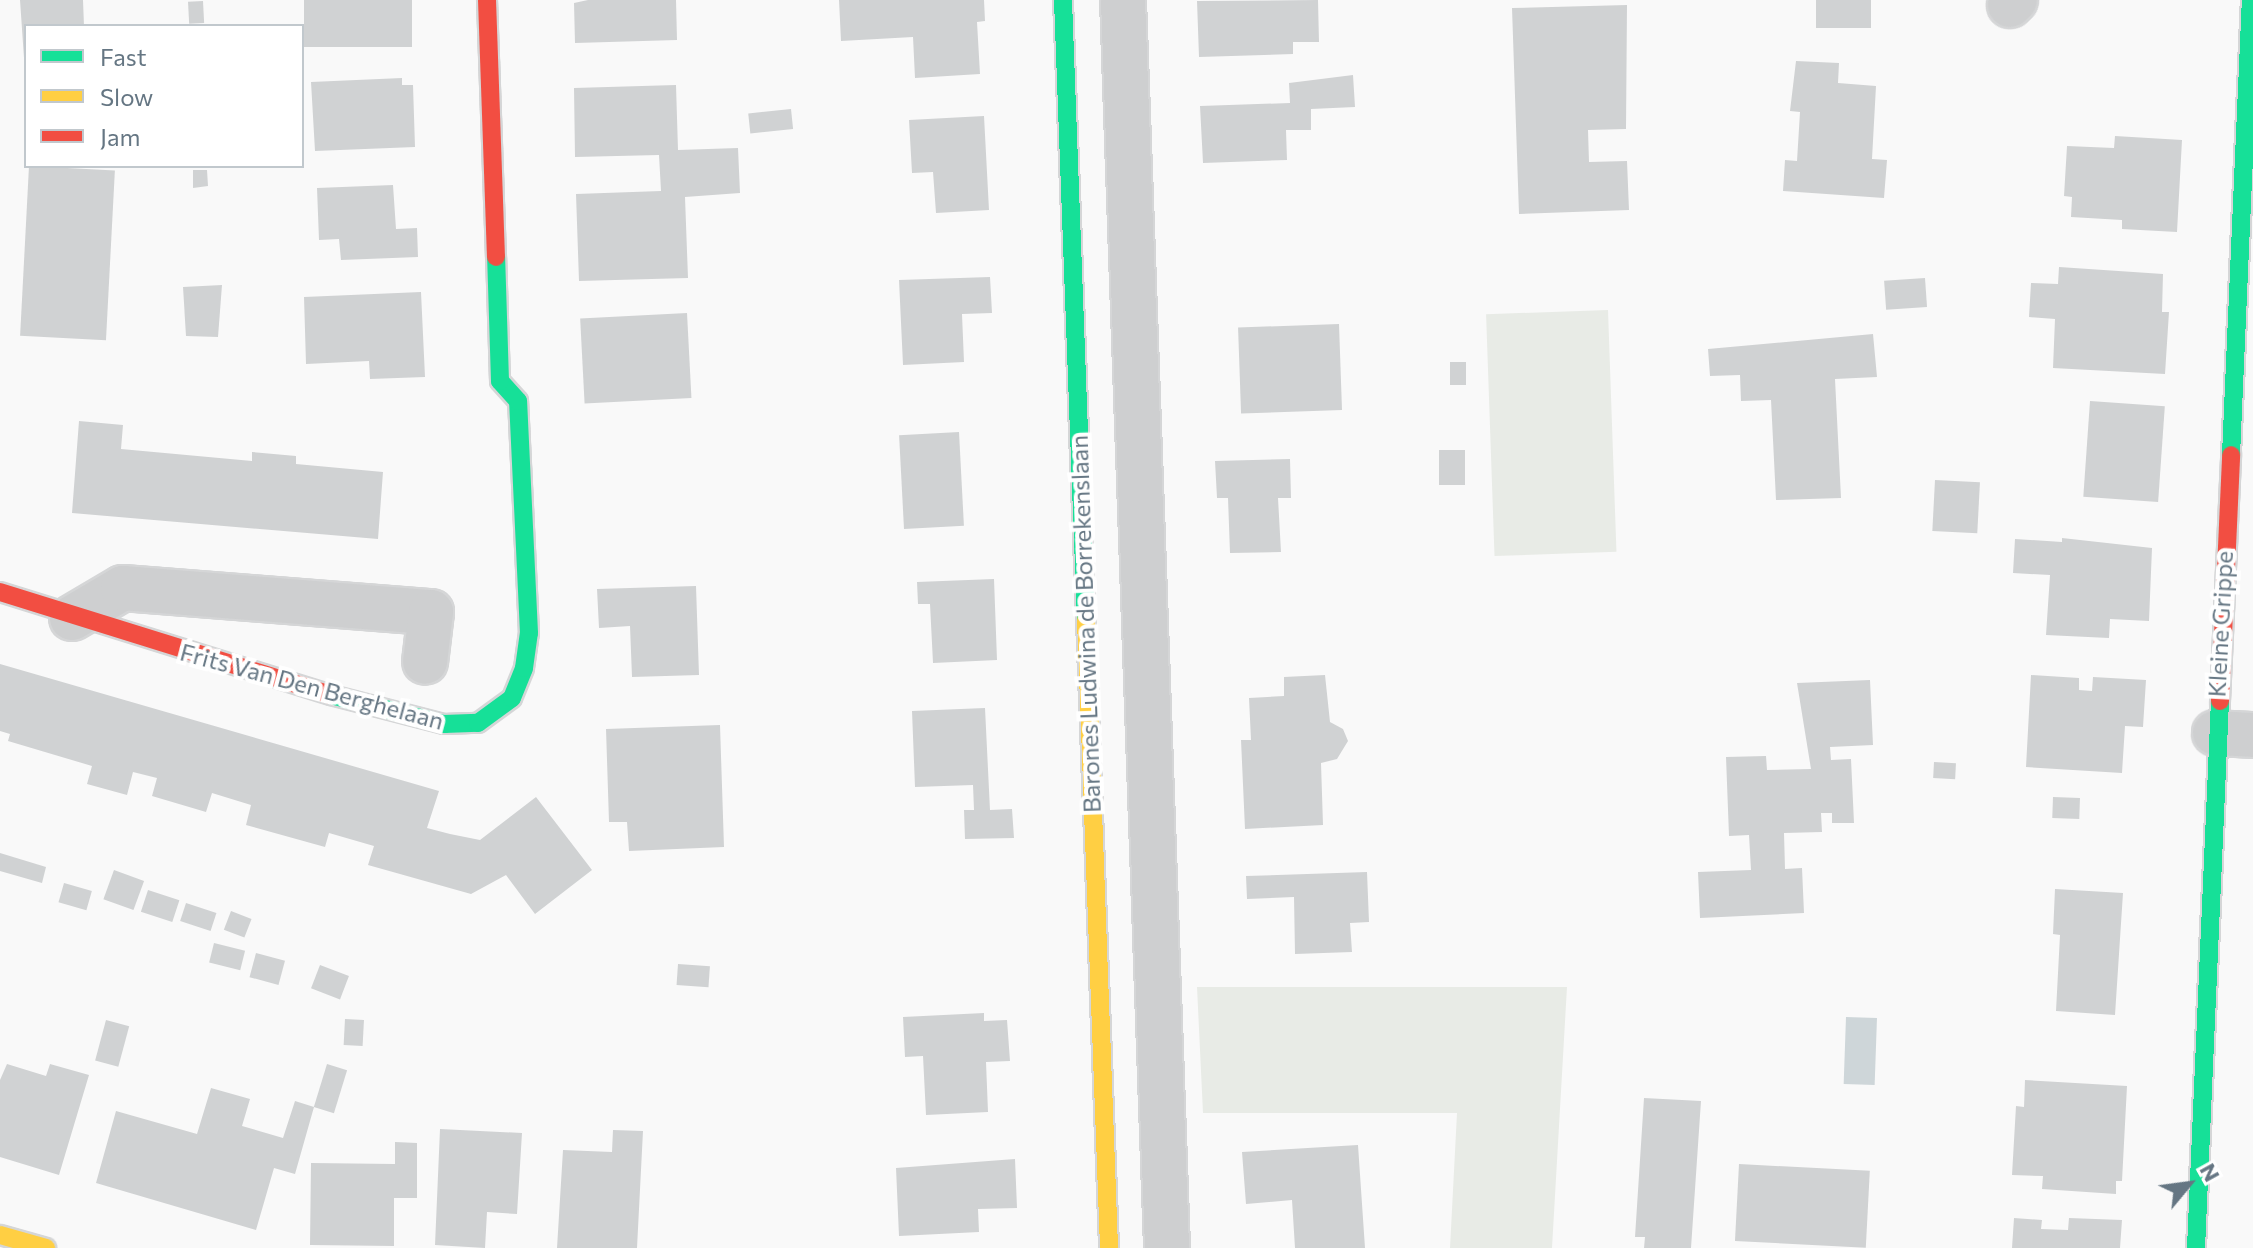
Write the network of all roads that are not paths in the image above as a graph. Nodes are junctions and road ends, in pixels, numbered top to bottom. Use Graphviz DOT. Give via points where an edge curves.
graph roads {
  1 [pos="487,0"];
  2 [pos="1063,0"];
  3 [pos="1123,0"];
  4 [pos="2251,0"];
  5 [pos="0,592"];
  6 [pos="72,618"];
  7 [pos="425,662"];
  8 [pos="2234,734"];
  9 [pos="0,1235"];
  10 [pos="46,1248"];
  11 [pos="1109,1248"];
  12 [pos="1167,1248"];
  13 [pos="2196,1248"];
  1 -- 6 [label="street, Frits Van Den Berghelaan" via="500,381 518,401 529,633 512,698 478,723 444,724"];
  2 -- 11 [label="street, Barones Ludwina de Borrekenslaan"];
  3 -- 12 [label="street"];
  4 -- 8 [label="street, Kleine Grippe"];
  5 -- 6 [label="street, Frits Van Den Berghelaan"];
  6 -- 7 [label="street" via="123,588 431,612"];
  8 -- 13 [label="street, Kleine Grippe"];
  9 -- 10 [label="street"];
}
